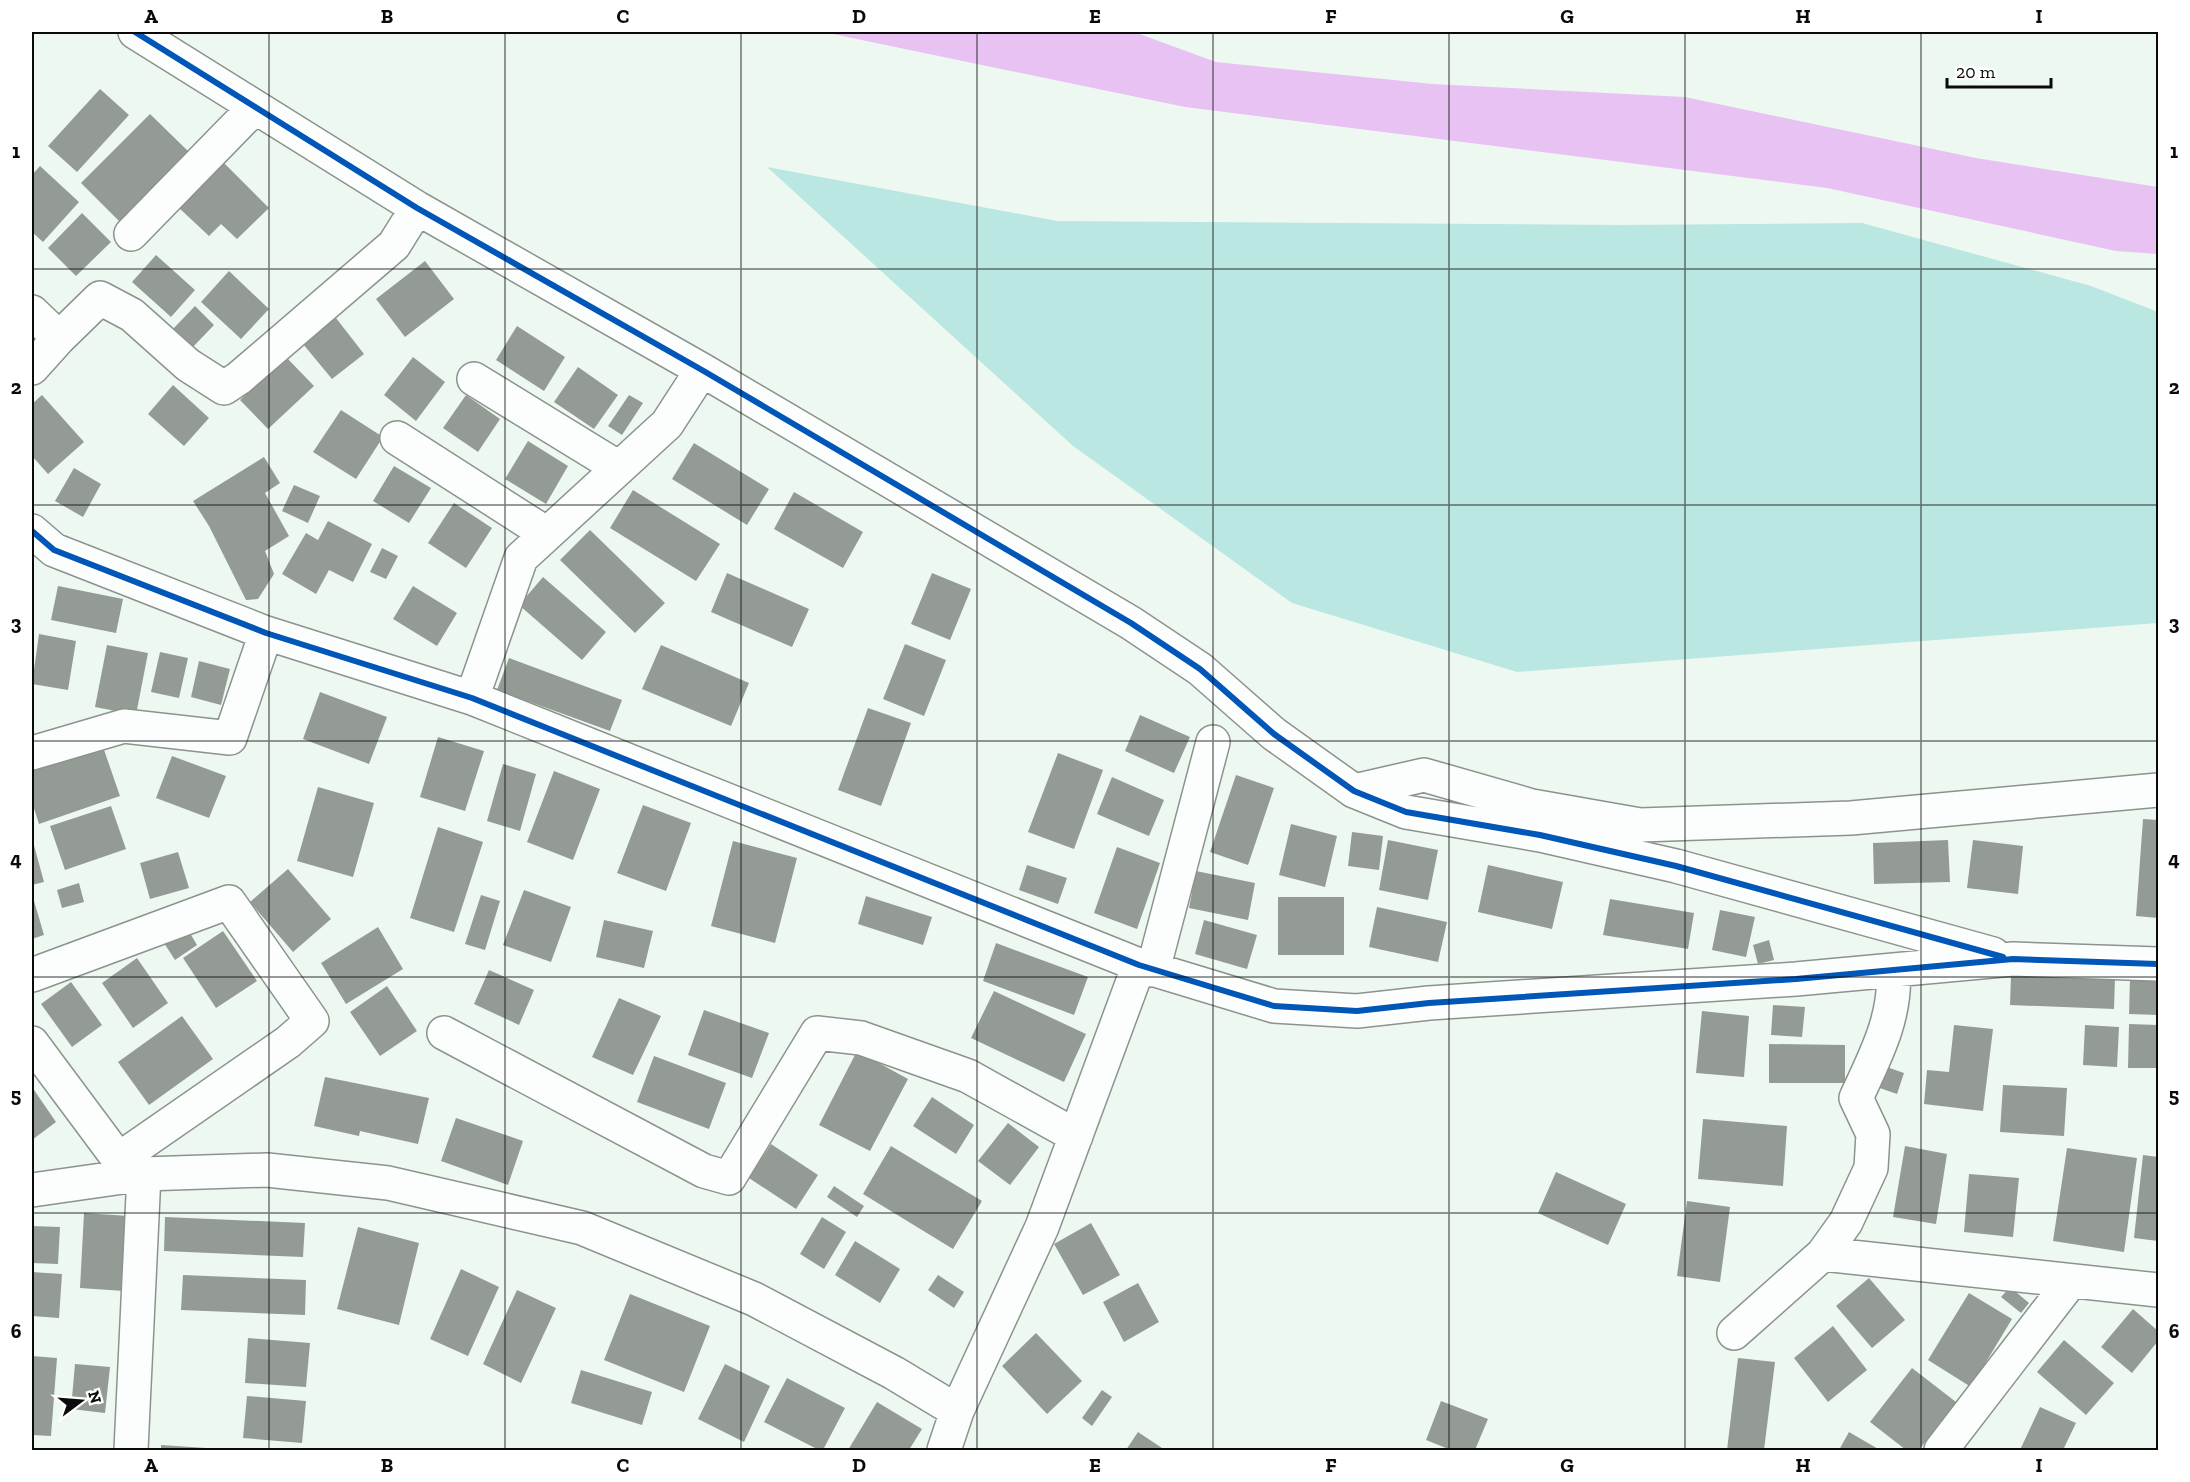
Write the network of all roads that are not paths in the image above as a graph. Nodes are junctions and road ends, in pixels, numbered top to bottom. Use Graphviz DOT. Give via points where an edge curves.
graph roads {
  1 [pos="135,32"];
  2 [pos="255,107"];
  3 [pos="417,208"];
  4 [pos="131,234"];
  5 [pos="32,312"];
  6 [pos="59,338"];
  7 [pos="32,368"];
  8 [pos="702,370"];
  9 [pos="474,379"];
  10 [pos="396,438"];
  11 [pos="619,468"];
  12 [pos="547,534"];
  13 [pos="39,545"];
  14 [pos="266,633"];
  15 [pos="471,698"];
  16 [pos="1213,742"];
  17 [pos="32,753"];
  18 [pos="2158,790"];
  19 [pos="1354,791"];
  20 [pos="2013,959"];
  21 [pos="2158,964"];
  22 [pos="1146,968"];
  23 [pos="1893,970"];
  24 [pos="32,975"];
  25 [pos="444,1033"];
  26 [pos="32,1042"];
  27 [pos="1076,1136"];
  28 [pos="131,1170"];
  29 [pos="32,1190"];
  30 [pos="1823,1254"];
  31 [pos="2071,1281"];
  32 [pos="2158,1290"];
  33 [pos="1734,1333"];
  34 [pos="957,1411"];
  35 [pos="950,1448"];
  36 [pos="131,1450"];
  37 [pos="1941,1450"];
  1 -- 2 [label="street"];
  2 -- 3 [label="street"];
  2 -- 4 [label="street"];
  3 -- 6 [label="street" via="394,245 224,388 188,365 132,315 100,298"];
  3 -- 8 [label="street"];
  5 -- 6 [label="street"];
  6 -- 7 [label="street"];
  8 -- 11 [label="street" via="667,424"];
  8 -- 19 [label="street" via="1131,623 1200,669 1274,734"];
  9 -- 11 [label="street"];
  10 -- 12 [label="street"];
  11 -- 12 [label="street"];
  12 -- 15 [label="street" via="521,558"];
  13 -- 14 [label="street"];
  14 -- 15 [label="street"];
  14 -- 17 [label="street" via="230,738 124,726"];
  15 -- 22 [label="street"];
  16 -- 22 [label="street"];
  18 -- 19 [label="street" via="1851,818 1640,825 1532,806 1424,776"];
  19 -- 20 [label="street" via="1406,812 1540,835 1676,866"];
  20 -- 21 [label="street"];
  20 -- 23 [label="street"];
  22 -- 23 [label="street" via="1274,1006 1357,1011"];
  22 -- 27 [label="street"];
  23 -- 30 [label="street" via="1892,1008 1856,1098 1873,1134 1871,1168 1846,1222"];
  24 -- 28 [label="street" via="229,902 312,1021"];
  25 -- 27 [label="street" via="704,1171 729,1178 817,1033 861,1038 968,1076"];
  26 -- 28 [label="street"];
  27 -- 34 [label="street" via="1042,1227"];
  28 -- 29 [label="street"];
  28 -- 34 [label="street" via="267,1170 388,1183 582,1228 754,1299"];
  28 -- 36 [label="street"];
  30 -- 31 [label="street"];
  30 -- 33 [label="street"];
  31 -- 32 [label="street"];
  31 -- 37 [label="street"];
  34 -- 35 [label="street"];
}
